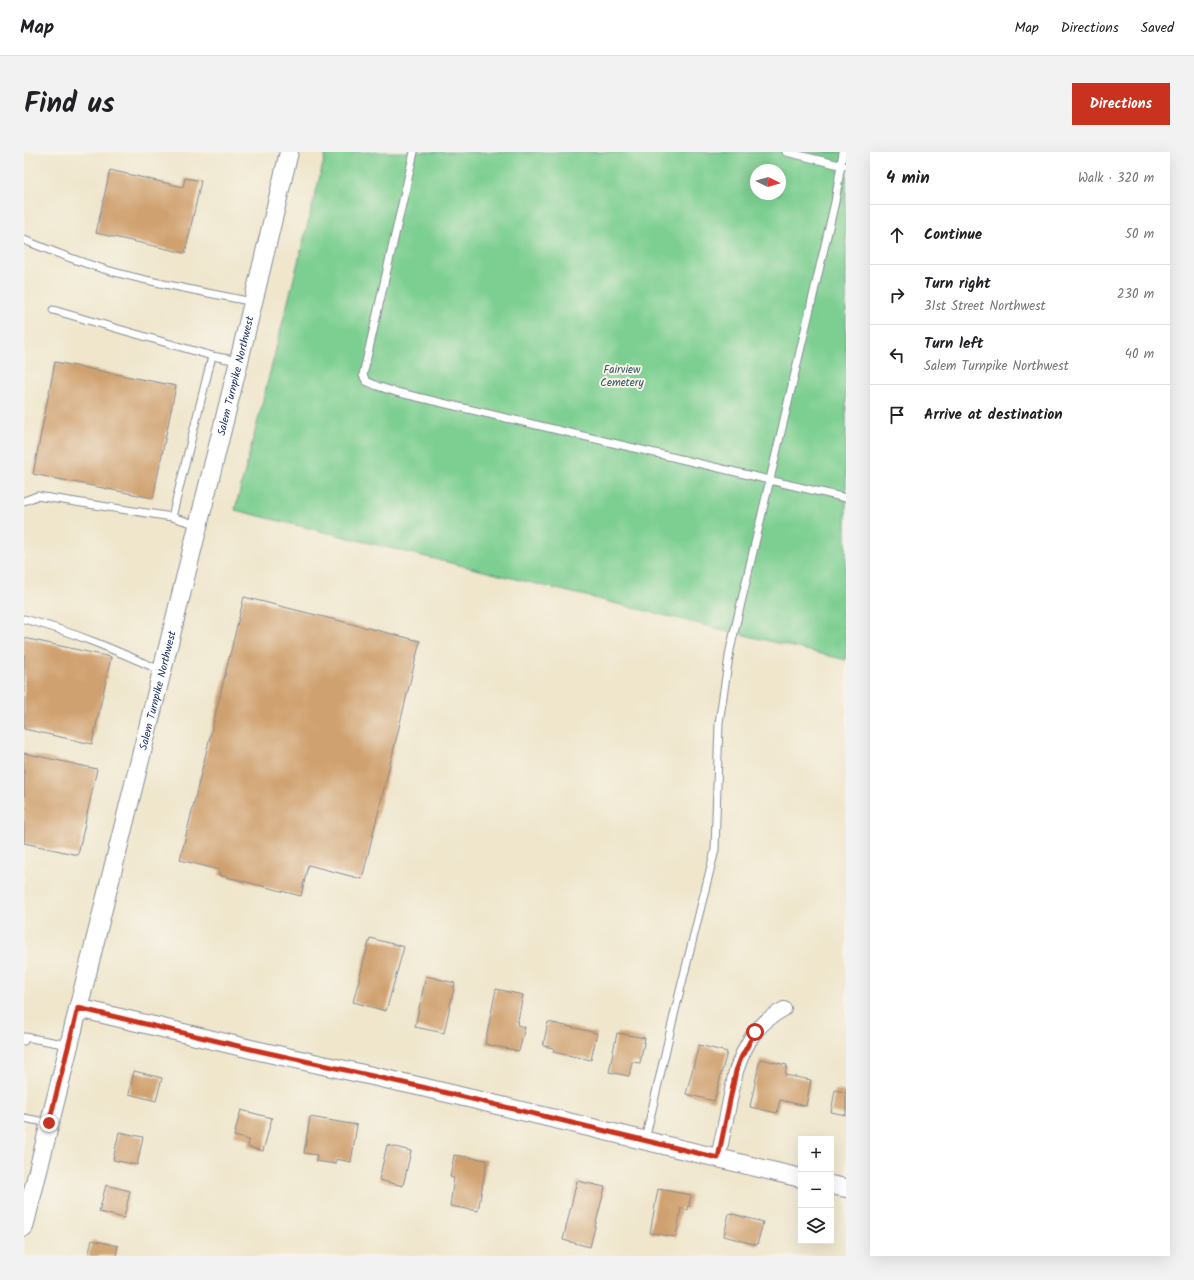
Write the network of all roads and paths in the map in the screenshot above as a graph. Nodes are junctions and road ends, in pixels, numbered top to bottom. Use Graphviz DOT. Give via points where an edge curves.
graph roads {
  1 [pos="289,152"];
  2 [pos="414,152"];
  3 [pos="786,152"];
  4 [pos="843,152"];
  5 [pos="844,166"];
  6 [pos="24,240"];
  7 [pos="253,302"];
  8 [pos="53,310"];
  9 [pos="212,356"];
  10 [pos="239,361"];
  11 [pos="770,480"];
  12 [pos="846,498"];
  13 [pos="24,501"];
  14 [pos="172,518"];
  15 [pos="198,525"];
  16 [pos="24,619"];
  17 [pos="162,671"];
  18 [pos="78,1008"];
  19 [pos="784,1009"];
  20 [pos="24,1041"];
  21 [pos="69,1045"];
  22 [pos="24,1118"];
  23 [pos="49,1123"];
  24 [pos="645,1140"];
  25 [pos="718,1158"];
  26 [pos="798,1177"];
  27 [pos="834,1185"];
  28 [pos="846,1188"];
  29 [pos="24,1227"];
  1 -- 7 [label="street, Salem Turnpike Northwest"];
  2 -- 11 [label="lane" via="363,375 366,381 396,392"];
  3 -- 5 [label="lane"];
  4 -- 5 [label="lane"];
  5 -- 11 [label="lane"];
  6 -- 7 [label="lane" via="108,271"];
  7 -- 10 [label="street, Salem Turnpike Northwest"];
  8 -- 9 [label="lane"];
  9 -- 10 [label="lane"];
  9 -- 14 [label="lane"];
  10 -- 15 [label="street, Salem Turnpike Northwest"];
  11 -- 12 [label="lane"];
  11 -- 24 [label="lane" via="730,650 719,723 715,850 712,866"];
  13 -- 14 [label="lane" via="37,496"];
  14 -- 15 [label="lane"];
  15 -- 17 [label="street, Salem Turnpike Northwest"];
  16 -- 17 [label="lane" via="69,631"];
  17 -- 18 [label="street, Salem Turnpike Northwest"];
  18 -- 21 [label="street, Salem Turnpike Northwest"];
  18 -- 24 [label="street"];
  19 -- 25 [label="street" via="769,1017 755,1032 741,1058"];
  20 -- 21 [label="lane" via="25,1037"];
  21 -- 23 [label="street, Salem Turnpike Northwest"];
  22 -- 23 [label="lane"];
  23 -- 29 [label="street, Salem Turnpike Northwest"];
  24 -- 25 [label="street"];
  25 -- 26 [label="street"];
  27 -- 28 [label="street"];
}
